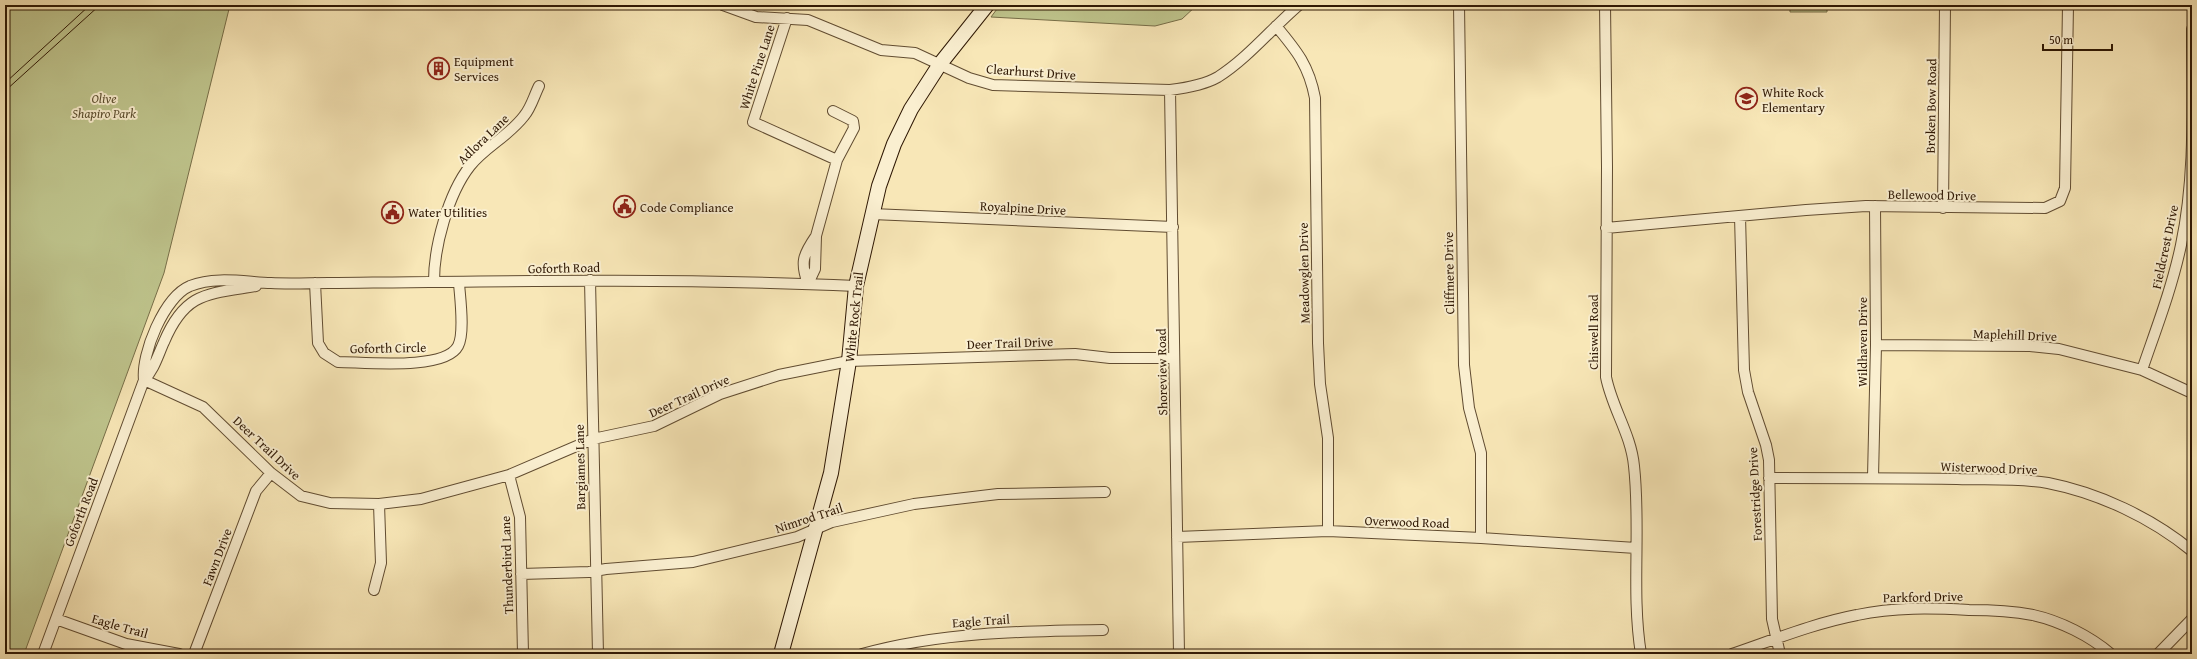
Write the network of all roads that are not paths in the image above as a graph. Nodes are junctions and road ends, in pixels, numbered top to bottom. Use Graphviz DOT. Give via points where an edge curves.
graph roads {
  1 [pos="723,5"];
  2 [pos="987,5"];
  3 [pos="1299,5"];
  4 [pos="1459,5"];
  5 [pos="1605,5"];
  6 [pos="1945,5"];
  7 [pos="2068,5"];
  8 [pos="787,18"];
  9 [pos="1276,26"];
  10 [pos="2192,29"];
  11 [pos="940,64"];
  12 [pos="539,86"];
  13 [pos="1170,90"];
  14 [pos="833,111"];
  15 [pos="837,160"];
  16 [pos="2191,192"];
  17 [pos="1875,206"];
  18 [pos="1943,208"];
  19 [pos="872,214"];
  20 [pos="1740,216"];
  21 [pos="1173,227"];
  22 [pos="1606,228"];
  23 [pos="590,280"];
  24 [pos="434,282"];
  25 [pos="273,283"];
  26 [pos="315,283"];
  27 [pos="460,283"];
  28 [pos="808,284"];
  29 [pos="856,286"];
  30 [pos="1876,345"];
  31 [pos="1174,358"];
  32 [pos="849,361"];
  33 [pos="2142,370"];
  34 [pos="144,380"];
  35 [pos="2192,393"];
  36 [pos="592,439"];
  37 [pos="271,473"];
  38 [pos="509,476"];
  39 [pos="1769,478"];
  40 [pos="1873,478"];
  41 [pos="1105,492"];
  42 [pos="379,504"];
  43 [pos="815,530"];
  44 [pos="1328,531"];
  45 [pos="1178,537"];
  46 [pos="1481,538"];
  47 [pos="1636,548"];
  48 [pos="2192,551"];
  49 [pos="596,571"];
  50 [pos="521,574"];
  51 [pos="374,590"];
  52 [pos="56,619"];
  53 [pos="2192,619"];
  54 [pos="1103,630"];
  55 [pos="1776,640"];
  56 [pos="43,654"];
  57 [pos="179,654"];
  58 [pos="194,654"];
  59 [pos="523,654"];
  60 [pos="598,654"];
  61 [pos="780,654"];
  62 [pos="862,654"];
  63 [pos="1179,654"];
  64 [pos="1641,654"];
  65 [pos="1732,654"];
  66 [pos="1780,654"];
  67 [pos="2111,654"];
  68 [pos="2158,654"];
  1 -- 8 [label="street, Clearhurst Drive" via="756,17"];
  2 -- 11 [label="street, White Rock Trail"];
  3 -- 9 [label="street, Clearhurst Drive"];
  4 -- 46 [label="street, Cliffmere Drive" via="1464,366 1469,408 1481,453"];
  5 -- 22 [label="street, Chiswell Road"];
  6 -- 18 [label="street, Broken Bow Road"];
  7 -- 18 [label="street, Bellewood Drive" via="2065,188 2060,201 2045,208"];
  8 -- 11 [label="street, Clearhurst Drive" via="813,21 882,50 915,53"];
  8 -- 15 [label="street, White Pine Lane" via="753,122"];
  9 -- 13 [label="street, Clearhurst Drive" via="1217,77 1190,87"];
  9 -- 44 [label="street, Meadowglen Drive" via="1299,54 1308,70 1315,98 1318,342 1320,384 1328,438"];
  10 -- 16 [label="street, Fieldcrest Drive"];
  11 -- 13 [label="street, Clearhurst Drive" via="974,80 993,85"];
  11 -- 19 [label="street, White Rock Trail" via="899,132"];
  12 -- 24 [label="street, Adlora Lane" via="524,118 471,165 462,178 448,211 438,245"];
  13 -- 21 [label="street, Shoreview Road"];
  14 -- 15 [label="street" via="853,121 854,128"];
  15 -- 28 [label="street" via="816,236 806,251 803,269"];
  16 -- 33 [label="street, Fieldcrest Drive" via="2182,245 2170,290"];
  17 -- 18 [label="street, Bellewood Drive"];
  17 -- 20 [label="street, Bellewood Drive"];
  17 -- 30 [label="street, Wildhaven Drive"];
  19 -- 21 [label="street, Royalpine Drive"];
  19 -- 29 [label="street, White Rock Trail"];
  20 -- 22 [label="street, Bellewood Drive"];
  20 -- 39 [label="street, Forestridge Drive" via="1744,370 1748,392 1766,445"];
  21 -- 31 [label="street, Shoreview Road"];
  22 -- 47 [label="street, Chiswell Road" via="1606,377 1632,450 1635,468"];
  23 -- 27 [label="street, Goforth Road"];
  23 -- 28 [label="street, Goforth Road"];
  23 -- 36 [label="street, Bargiames Lane"];
  24 -- 26 [label="street, Goforth Road"];
  24 -- 27 [label="street, Goforth Road"];
  25 -- 26 [label="street, Goforth Road"];
  25 -- 34 [label="street, Goforth Road" via="204,296 190,303 171,326 150,374"];
  25 -- 34 [label="street, Goforth Road" via="215,280 202,282 181,291 164,310 143,369"];
  26 -- 27 [label="street, Goforth Circle" via="318,343 330,358 338,362 424,362 445,357 458,347 461,337"];
  28 -- 29 [label="street, Goforth Road"];
  29 -- 32 [label="street, White Rock Trail"];
  30 -- 33 [label="street, Maplehill Drive" via="2030,346 2059,349"];
  30 -- 40 [label="street, Wildhaven Drive"];
  31 -- 32 [label="street, Deer Trail Drive" via="1110,358 1075,354"];
  31 -- 45 [label="street, Shoreview Road"];
  32 -- 36 [label="street, Deer Trail Drive" via="751,383 720,394 654,426"];
  32 -- 43 [label="street, White Rock Trail" via="831,473"];
  33 -- 35 [label="street, Maplehill Drive"];
  34 -- 37 [label="street, Deer Trail Drive" via="203,407"];
  34 -- 52 [label="street, Goforth Road"];
  36 -- 38 [label="street, Deer Trail Drive"];
  36 -- 49 [label="street, Bargiames Lane"];
  37 -- 42 [label="street, Deer Trail Drive" via="301,496 314,501"];
  37 -- 58 [label="street, Fawn Drive" via="256,491"];
  38 -- 42 [label="street, Deer Trail Drive" via="421,499"];
  38 -- 50 [label="street, Thunderbird Lane" via="520,517"];
  39 -- 40 [label="street, Wisterwood Drive"];
  39 -- 55 [label="street, Forestridge Drive" via="1772,619"];
  40 -- 48 [label="street, Wisterwood Drive" via="2047,483 2083,492 2113,504 2159,528"];
  41 -- 43 [label="street, Nimrod Trail" via="998,494 954,498 832,522"];
  42 -- 51 [label="street" via="381,562"];
  43 -- 49 [label="street, Nimrod Trail" via="797,537 693,562"];
  43 -- 61 [label="street, White Rock Trail"];
  44 -- 45 [label="street, Overwood Road"];
  44 -- 46 [label="street, Overwood Road"];
  45 -- 63 [label="street, Shoreview Road"];
  46 -- 47 [label="street, Overwood Road"];
  47 -- 64 [label="street, Chiswell Road" via="1637,617"];
  49 -- 50 [label="street, Nimrod Trail"];
  49 -- 60 [label="street, Bargiames Lane"];
  50 -- 59 [label="street, Thunderbird Lane"];
  52 -- 56 [label="street, Goforth Road"];
  52 -- 57 [label="street, Eagle Trail" via="126,644"];
  53 -- 68 [label="street"];
  54 -- 62 [label="street, Eagle Trail" via="954,636 927,639"];
  55 -- 65 [label="street, Parkford Drive"];
  55 -- 66 [label="street, Forestridge Drive"];
  55 -- 67 [label="street, Parkford Drive" via="1837,619 1880,610 1938,608 2008,611 2052,621 2092,641"];
}
